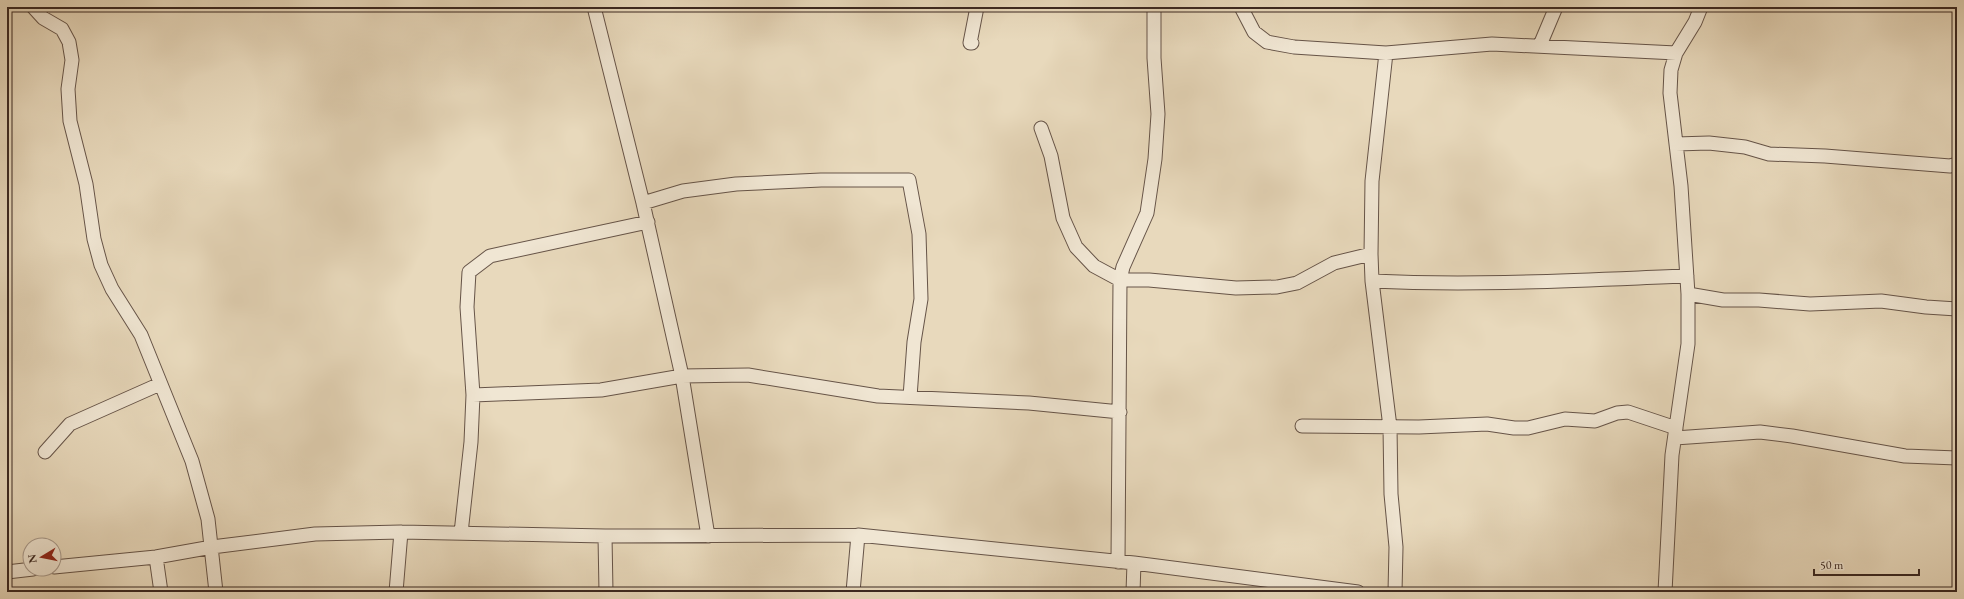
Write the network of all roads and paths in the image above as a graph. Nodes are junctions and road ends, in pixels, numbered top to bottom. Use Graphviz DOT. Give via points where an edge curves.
graph roads {
  1 [pos="33,7"];
  2 [pos="594,7"];
  3 [pos="977,7"];
  4 [pos="1154,7"];
  5 [pos="1241,7"];
  6 [pos="1556,7"];
  7 [pos="1701,7"];
  8 [pos="972,42"];
  9 [pos="1540,45"];
  10 [pos="1676,53"];
  11 [pos="1386,54"];
  12 [pos="1040,128"];
  13 [pos="1676,144"];
  14 [pos="1957,164"];
  15 [pos="643,203"];
  16 [pos="648,222"];
  17 [pos="1371,254"];
  18 [pos="1687,276"];
  19 [pos="1120,280"];
  20 [pos="1372,281"];
  21 [pos="1688,294"];
  22 [pos="1957,309"];
  23 [pos="682,376"];
  24 [pos="160,384"];
  25 [pos="473,395"];
  26 [pos="910,397"];
  27 [pos="1120,412"];
  28 [pos="1302,426"];
  29 [pos="1390,427"];
  30 [pos="1676,433"];
  31 [pos="45,452"];
  32 [pos="1957,458"];
  33 [pos="401,532"];
  34 [pos="461,532"];
  35 [pos="858,535"];
  36 [pos="605,536"];
  37 [pos="708,536"];
  38 [pos="212,547"];
  39 [pos="156,557"];
  40 [pos="1118,562"];
  41 [pos="1134,563"];
  42 [pos="62,565"];
  43 [pos="22,570"];
  44 [pos="7,572"];
  45 [pos="161,592"];
  46 [pos="216,592"];
  47 [pos="396,592"];
  48 [pos="606,592"];
  49 [pos="853,592"];
  50 [pos="1133,592"];
  51 [pos="1358,592"];
  52 [pos="1395,592"];
  53 [pos="1665,592"];
  1 -- 24 [label="street" via="43,18 62,29 69,42 72,60 68,88 70,121 86,184 94,239 101,265 112,289 140,335"];
  2 -- 15 [label="street"];
  3 -- 8 [label="street" via="970,43"];
  4 -- 19 [label="street" via="1158,114 1155,159 1147,213 1123,267"];
  5 -- 11 [label="street" via="1254,32 1267,42 1294,47"];
  6 -- 9 [label="street"];
  7 -- 10 [label="street"];
  9 -- 10 [label="street"];
  9 -- 11 [label="street" via="1492,44"];
  10 -- 13 [label="street" via="1671,70 1670,93"];
  11 -- 17 [label="street" via="1372,181"];
  12 -- 19 [label="street" via="1051,156 1064,218 1076,247 1094,266"];
  13 -- 14 [label="street" via="1708,143 1745,147 1769,154"];
  13 -- 18 [label="street"];
  15 -- 16 [label="street"];
  15 -- 26 [label="street" via="683,191 736,184 821,180 909,180 919,234 921,299 914,342"];
  16 -- 23 [label="street"];
  16 -- 25 [label="street" via="490,256 469,272 467,307"];
  17 -- 19 [label="street" via="1334,263 1297,283 1277,287 1236,288"];
  17 -- 20 [label="street"];
  18 -- 20 [label="street" via="1428,284"];
  18 -- 21 [label="street"];
  19 -- 27 [label="street"];
  20 -- 29 [label="street"];
  21 -- 22 [label="street" via="1723,300 1810,304 1881,301 1926,308"];
  21 -- 30 [label="street" via="1688,344"];
  23 -- 25 [label="street" via="601,390"];
  23 -- 26 [label="street" via="748,375 878,396"];
  23 -- 37 [label="street"];
  24 -- 31 [label="street" via="70,424"];
  24 -- 38 [label="street" via="192,461 208,519"];
  25 -- 34 [label="street" via="471,442"];
  26 -- 27 [label="street" via="1029,403"];
  27 -- 40 [label="street"];
  28 -- 29 [label="street"];
  29 -- 30 [label="street" via="1488,424 1528,428 1565,419 1595,421 1628,412"];
  29 -- 52 [label="street" via="1391,494 1396,547"];
  30 -- 32 [label="street" via="1760,432 1905,456"];
  30 -- 53 [label="street" via="1672,455"];
  33 -- 34 [label="street"];
  33 -- 38 [label="street" via="315,534"];
  33 -- 47 [label="street"];
  34 -- 36 [label="street"];
  35 -- 37 [label="street"];
  35 -- 40 [label="street"];
  35 -- 49 [label="street"];
  36 -- 37 [label="street"];
  36 -- 48 [label="street"];
  38 -- 39 [label="street"];
  38 -- 46 [label="street"];
  39 -- 42 [label="street"];
  39 -- 45 [label="street"];
  40 -- 41 [label="street"];
  41 -- 50 [label="street"];
  41 -- 51 [label="street"];
  43 -- 44 [label="street"];
}
